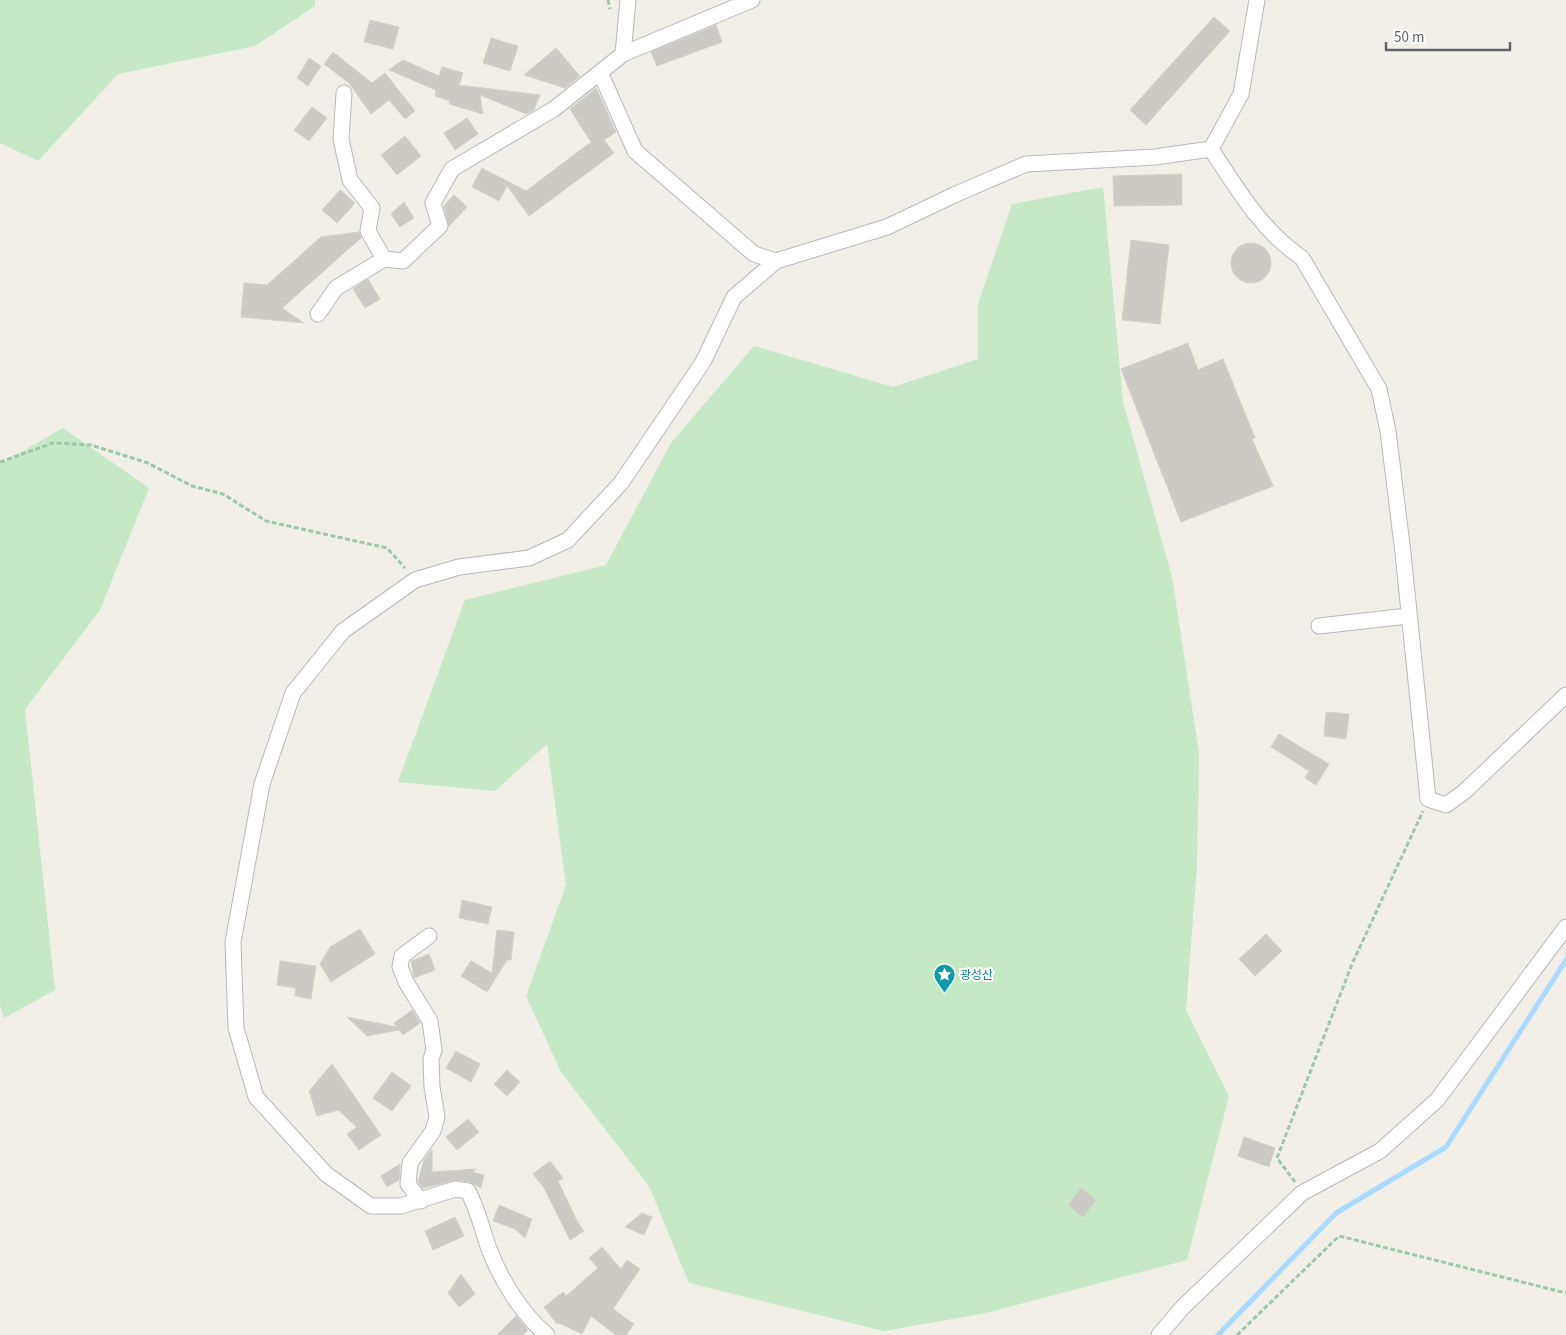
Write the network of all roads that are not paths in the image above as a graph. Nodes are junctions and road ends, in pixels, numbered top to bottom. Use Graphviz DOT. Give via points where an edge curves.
graph roads {
  1 [pos="628,0"];
  2 [pos="752,0"];
  3 [pos="1256,0"];
  4 [pos="623,54"];
  5 [pos="600,72"];
  6 [pos="344,93"];
  7 [pos="1211,149"];
  8 [pos="384,259"];
  9 [pos="776,261"];
  10 [pos="318,314"];
  11 [pos="1408,616"];
  12 [pos="1319,626"];
  13 [pos="1566,695"];
  14 [pos="1566,927"];
  15 [pos="429,936"];
  16 [pos="421,1201"];
  17 [pos="547,1335"];
  18 [pos="1159,1335"];
  1 -- 4 [label="street"];
  2 -- 4 [label="street"];
  3 -- 7 [label="street" via="1241,94"];
  4 -- 5 [label="street"];
  5 -- 8 [label="street" via="554,109 452,169 433,203 440,226 403,261"];
  5 -- 9 [label="street" via="635,151 754,254"];
  6 -- 8 [label="street" via="341,139 350,180 372,208 368,231"];
  7 -- 9 [label="street" via="1155,157 1026,164 887,227"];
  7 -- 11 [label="street" via="1246,203 1282,244 1302,258 1379,389 1390,441"];
  8 -- 10 [label="street" via="336,288"];
  9 -- 16 [label="street" via="734,297 703,362 627,475 568,540 529,558 459,567 415,580 344,631 293,693 262,784 233,942 236,1028 256,1097 326,1174 372,1206 401,1206"];
  11 -- 12 [label="street"];
  11 -- 13 [label="street" via="1428,799 1446,805 1464,792"];
  14 -- 18 [label="street" via="1437,1100 1380,1151 1302,1193 1183,1307"];
  15 -- 16 [label="street" via="402,956 400,967 430,1021 434,1050 431,1059 432,1087 437,1117 433,1131 410,1162 408,1184"];
  16 -- 17 [label="street" via="455,1189 468,1191 478,1209 489,1249 509,1291"];
}
